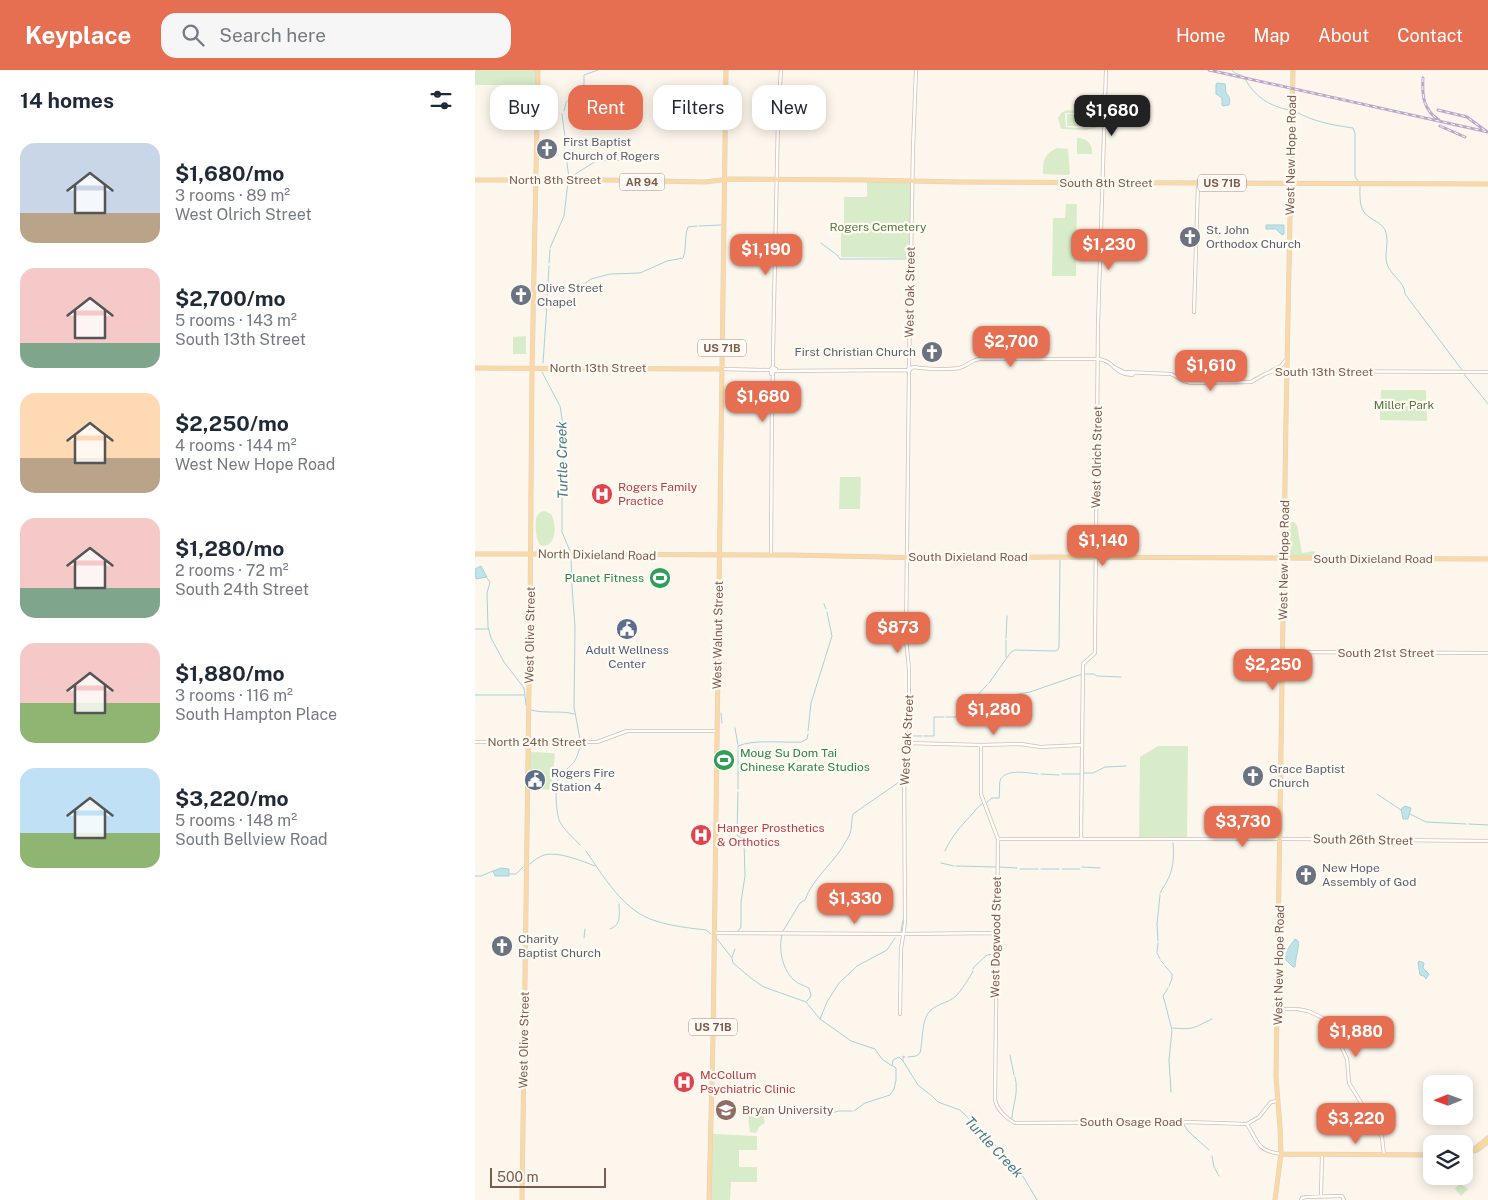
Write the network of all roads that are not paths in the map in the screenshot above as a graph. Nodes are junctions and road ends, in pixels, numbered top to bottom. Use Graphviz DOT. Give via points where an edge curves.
graph roads {
  1 [pos="538,70"];
  2 [pos="726,70"];
  3 [pos="781,70"];
  4 [pos="916,70"];
  5 [pos="1106,70"];
  6 [pos="1293,70"];
  7 [pos="732,179"];
  8 [pos="475,180"];
  9 [pos="535,180"];
  10 [pos="725,180"];
  11 [pos="777,180"];
  12 [pos="912,180"];
  13 [pos="716,181"];
  14 [pos="1102,183"];
  15 [pos="1198,183"];
  16 [pos="1291,183"];
  17 [pos="1488,184"];
  18 [pos="725,187"];
  19 [pos="725,202"];
  20 [pos="1194,312"];
  21 [pos="1098,359"];
  22 [pos="1287,359"];
  23 [pos="475,368"];
  24 [pos="532,368"];
  25 [pos="910,368"];
  26 [pos="721,369"];
  27 [pos="772,369"];
  28 [pos="1287,371"];
  29 [pos="1269,372"];
  30 [pos="1488,372"];
  31 [pos="475,554"];
  32 [pos="531,554"];
  33 [pos="771,555"];
  34 [pos="719,556"];
  35 [pos="907,557"];
  36 [pos="1096,557"];
  37 [pos="1285,559"];
  38 [pos="1488,559"];
  39 [pos="1283,652"];
  40 [pos="1488,653"];
  41 [pos="717,731"];
  42 [pos="475,742"];
  43 [pos="528,743"];
  44 [pos="906,743"];
  45 [pos="981,745"];
  46 [pos="1082,745"];
  47 [pos="1081,839"];
  48 [pos="1281,839"];
  49 [pos="998,840"];
  50 [pos="1488,841"];
  51 [pos="714,932"];
  52 [pos="903,934"];
  53 [pos="996,934"];
  54 [pos="1278,1009"];
  55 [pos="901,1014"];
  56 [pos="1278,1101"];
  57 [pos="1015,1123"];
  58 [pos="1247,1124"];
  59 [pos="1488,1138"];
  60 [pos="1488,1142"];
  61 [pos="1473,1150"];
  62 [pos="1281,1154"];
  63 [pos="1322,1155"];
  64 [pos="1384,1155"];
  65 [pos="1423,1155"];
  66 [pos="1321,1196"];
  67 [pos="1301,1199"];
  68 [pos="1344,1199"];
  69 [pos="522,1200"];
  70 [pos="709,1200"];
  71 [pos="1275,1200"];
  1 -- 9 [label="main road, West Olive Street"];
  2 -- 10 [label="main road, West Walnut Street"];
  3 -- 11 [label="street"];
  4 -- 12 [label="street, West Oak Street"];
  5 -- 14 [label="street, West Olrich Street"];
  6 -- 16 [label="main road, West New Hope Road"];
  7 -- 10 [label="main road, South 8th Street / US 71B"];
  7 -- 11 [label="main road, South 8th Street / US 71B"];
  7 -- 19 [label="main road, US 71B" via="727,185"];
  8 -- 9 [label="main road, North 8th Street / AR 94"];
  9 -- 13 [label="main road, North 8th Street / AR 94"];
  9 -- 24 [label="main road, West Olive Street"];
  10 -- 13 [label="main road, North 8th Street / AR 94"];
  10 -- 18 [label="main road, West Walnut Street / US 71B"];
  11 -- 12 [label="main road, South 8th Street / US 71B"];
  11 -- 27 [label="street"];
  12 -- 14 [label="main road, South 8th Street / US 71B"];
  12 -- 25 [label="street, West Oak Street"];
  13 -- 18 [label="main road"];
  14 -- 15 [label="main road, South 8th Street / US 71B"];
  14 -- 21 [label="street, West Olrich Street"];
  15 -- 16 [label="main road, South 8th Street / US 71B"];
  15 -- 20 [label="street"];
  16 -- 17 [label="main road, South 8th Street / US 71B"];
  16 -- 22 [label="main road, West New Hope Road"];
  18 -- 19 [label="main road, West Walnut Street / US 71B"];
  19 -- 26 [label="main road, West Walnut Street / US 71B"];
  21 -- 25 [label="street, South 13th Street" via="981,359 957,368"];
  21 -- 29 [label="street, South 13th Street" via="1108,361 1125,375 1167,374 1187,382 1251,382"];
  21 -- 36 [label="street, West Olrich Street"];
  22 -- 28 [label="main road, West New Hope Road"];
  22 -- 29 [label="street"];
  23 -- 24 [label="main road, North 13th Street"];
  24 -- 26 [label="main road, North 13th Street"];
  24 -- 32 [label="main road, West Olive Street"];
  25 -- 27 [label="street, South 13th Street"];
  25 -- 35 [label="street, West Oak Street"];
  26 -- 27 [label="street, South 13th Street"];
  26 -- 34 [label="main road, West Walnut Street / US 71B"];
  27 -- 33 [label="street"];
  28 -- 29 [label="street, South 13th Street"];
  28 -- 30 [label="street, South 13th Street"];
  28 -- 37 [label="main road, West New Hope Road"];
  31 -- 32 [label="main road, North Dixieland Road"];
  32 -- 34 [label="main road, North Dixieland Road"];
  32 -- 43 [label="main road, West Olive Street"];
  33 -- 34 [label="main road, South Dixieland Road"];
  33 -- 35 [label="main road, South Dixieland Road"];
  34 -- 41 [label="main road, West Walnut Street / US 71B"];
  35 -- 36 [label="main road, South Dixieland Road"];
  35 -- 44 [label="street, West Oak Street" via="909,732"];
  36 -- 37 [label="main road, South Dixieland Road"];
  36 -- 46 [label="street, West Olrich Street" via="1095,653 1083,664"];
  37 -- 38 [label="main road, South Dixieland Road"];
  37 -- 39 [label="main road, West New Hope Road"];
  39 -- 40 [label="street, South 21st Street"];
  39 -- 48 [label="main road, West New Hope Road"];
  41 -- 43 [label="street, North 24th Street" via="627,731 597,742"];
  41 -- 51 [label="main road, West Walnut Street / US 71B"];
  42 -- 43 [label="street, North 24th Street"];
  43 -- 69 [label="main road, West Olive Street"];
  44 -- 45 [label="street"];
  44 -- 52 [label="street, West Oak Street"];
  45 -- 46 [label="street"];
  45 -- 49 [label="street, West Dogwood Street" via="981,794"];
  46 -- 47 [label="street, West Olrich Street"];
  47 -- 48 [label="street, South 26th Street"];
  47 -- 49 [label="street, South 26th Street"];
  48 -- 50 [label="street, South 26th Street"];
  48 -- 54 [label="main road, West New Hope Road"];
  49 -- 53 [label="street, West Dogwood Street"];
  51 -- 52 [label="street"];
  51 -- 70 [label="main road, West Walnut Street / US 71B"];
  52 -- 53 [label="street"];
  52 -- 55 [label="street, West Oak Street"];
  53 -- 57 [label="street, West Dogwood Street" via="995,1104"];
  54 -- 56 [label="main road, West New Hope Road"];
  54 -- 64 [label="street" via="1308,1011 1332,1026 1347,1059 1349,1083 1382,1137"];
  56 -- 58 [label="street" via="1271,1102 1259,1117"];
  56 -- 62 [label="main road, West New Hope Road"];
  57 -- 58 [label="street, South Osage Road"];
  58 -- 62 [label="street" via="1259,1146 1265,1151"];
  59 -- 61 [label="main road"];
  60 -- 61 [label="main road"];
  62 -- 63 [label="main road"];
  62 -- 71 [label="main road, West New Hope Road"];
  63 -- 64 [label="main road"];
  63 -- 66 [label="street"];
  64 -- 65 [label="main road"];
  66 -- 67 [label="street"];
  66 -- 68 [label="street"];
}
